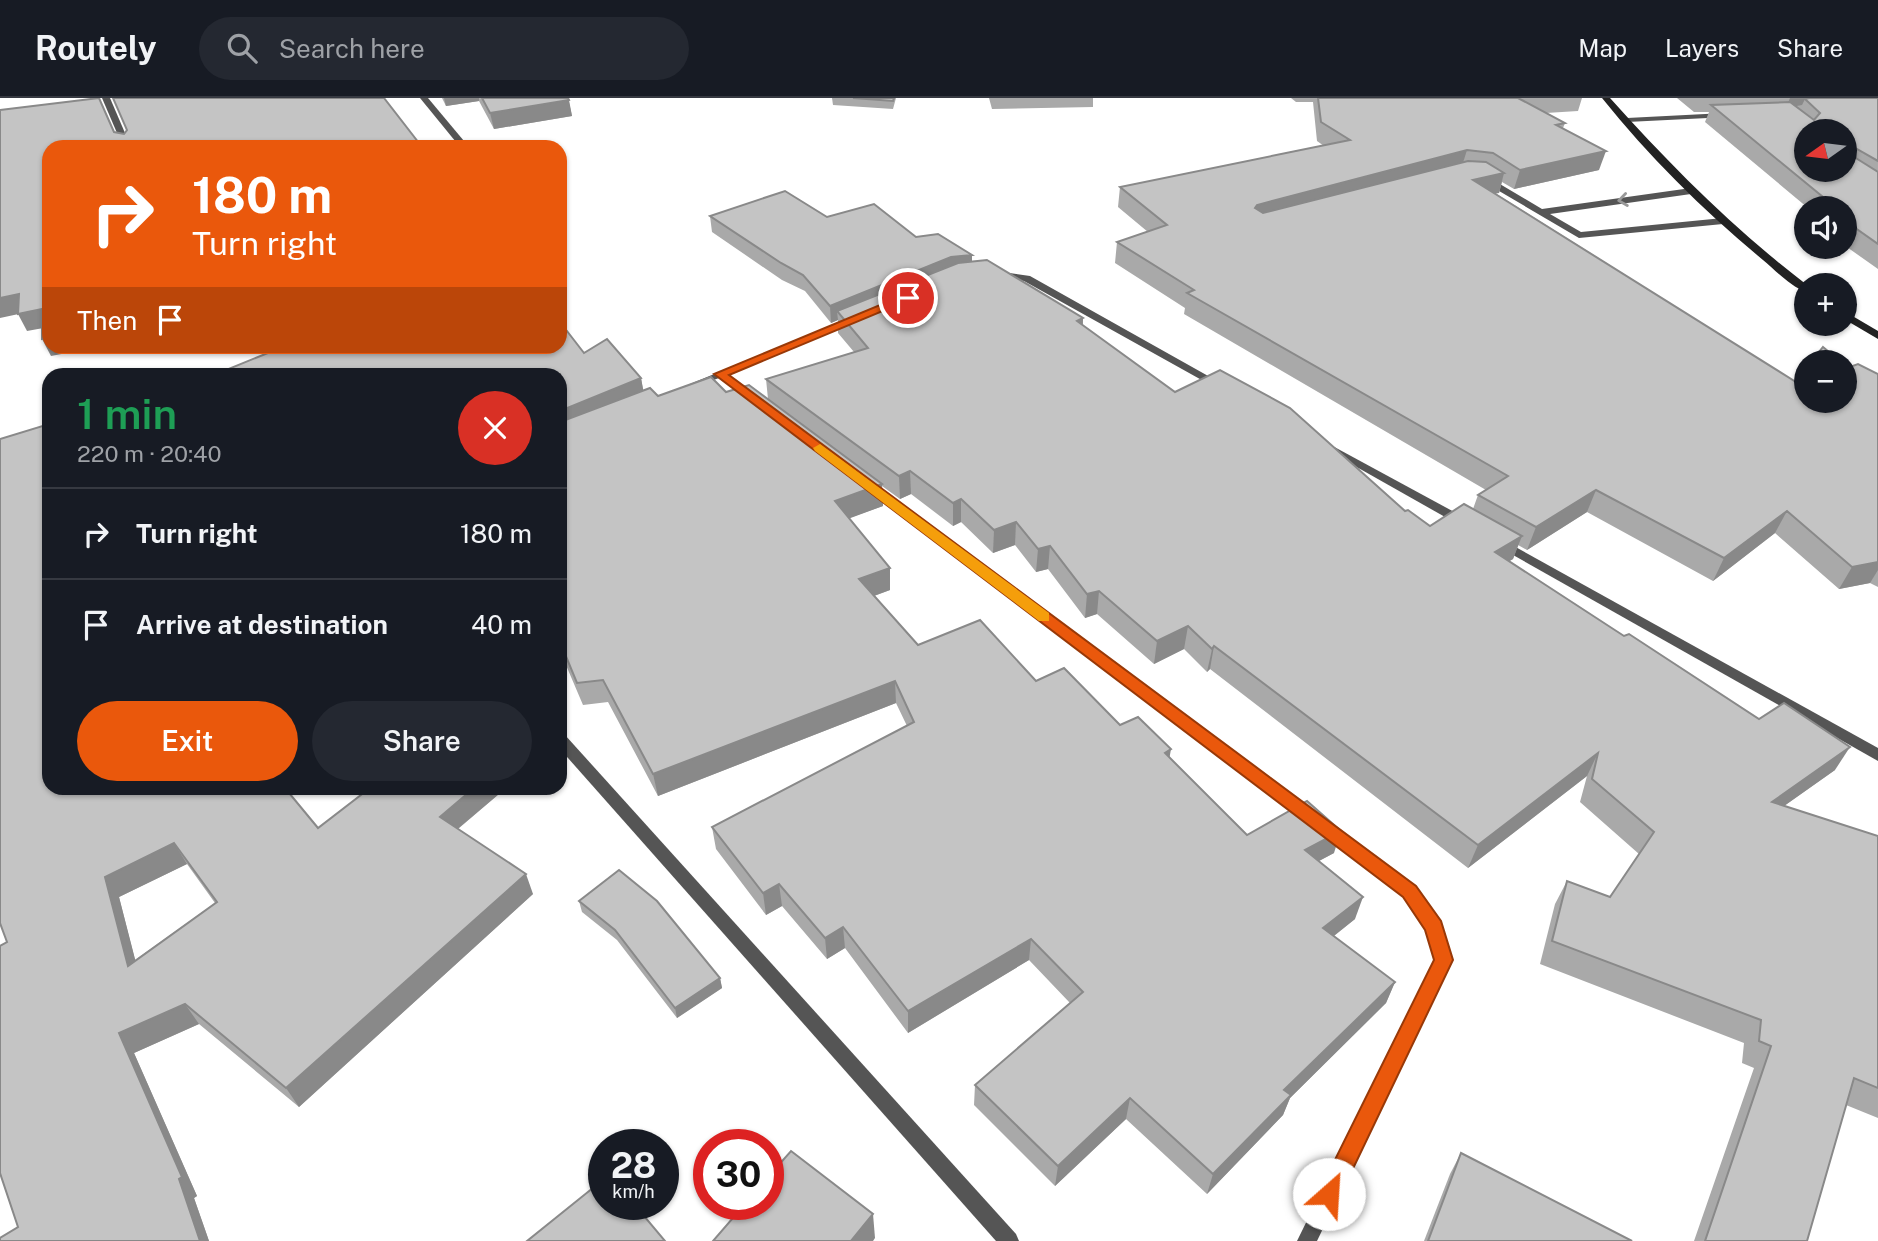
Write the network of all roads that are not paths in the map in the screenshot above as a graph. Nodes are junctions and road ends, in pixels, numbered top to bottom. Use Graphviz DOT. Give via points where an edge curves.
graph roads {
  1 [pos="424,98"];
  2 [pos="1606,98"];
  3 [pos="107,101"];
  4 [pos="95,104"];
  5 [pos="1733,115"];
  6 [pos="1627,120"];
  7 [pos="124,140"];
  8 [pos="459,140"];
  9 [pos="1472,176"];
  10 [pos="1691,191"];
  11 [pos="1541,212"];
  12 [pos="1723,221"];
  13 [pos="984,274"];
  14 [pos="1794,280"];
  15 [pos="869,314"];
  16 [pos="1857,322"];
  17 [pos="1878,336"];
  18 [pos="720,374"];
  19 [pos="683,389"];
  20 [pos="1234,394"];
  21 [pos="765,407"];
  22 [pos="1319,442"];
  23 [pos="854,474"];
  24 [pos="1477,530"];
  25 [pos="1489,537"];
  26 [pos="567,747"];
  27 [pos="1878,755"];
  28 [pos="1009,1241"];
  29 [pos="1307,1241"];
  1 -- 8 [label="street"];
  2 -- 6 [label="main road"];
  3 -- 4 [label="street"];
  3 -- 7 [label="street"];
  5 -- 6 [label="street"];
  6 -- 10 [label="main road"];
  9 -- 11 [label="street" via="1483,177"];
  10 -- 11 [label="street, one-way"];
  10 -- 12 [label="main road"];
  11 -- 12 [label="street" via="1579,235"];
  12 -- 14 [label="main road"];
  13 -- 20 [label="street" via="1027,278"];
  15 -- 18 [label="street"];
  16 -- 17 [label="main road"];
  18 -- 19 [label="street"];
  18 -- 21 [label="street"];
  22 -- 24 [label="street"];
  23 -- 29 [label="street" via="1409,892 1434,927 1444,960"];
  25 -- 27 [label="street"];
  26 -- 28 [label="street"];
}
